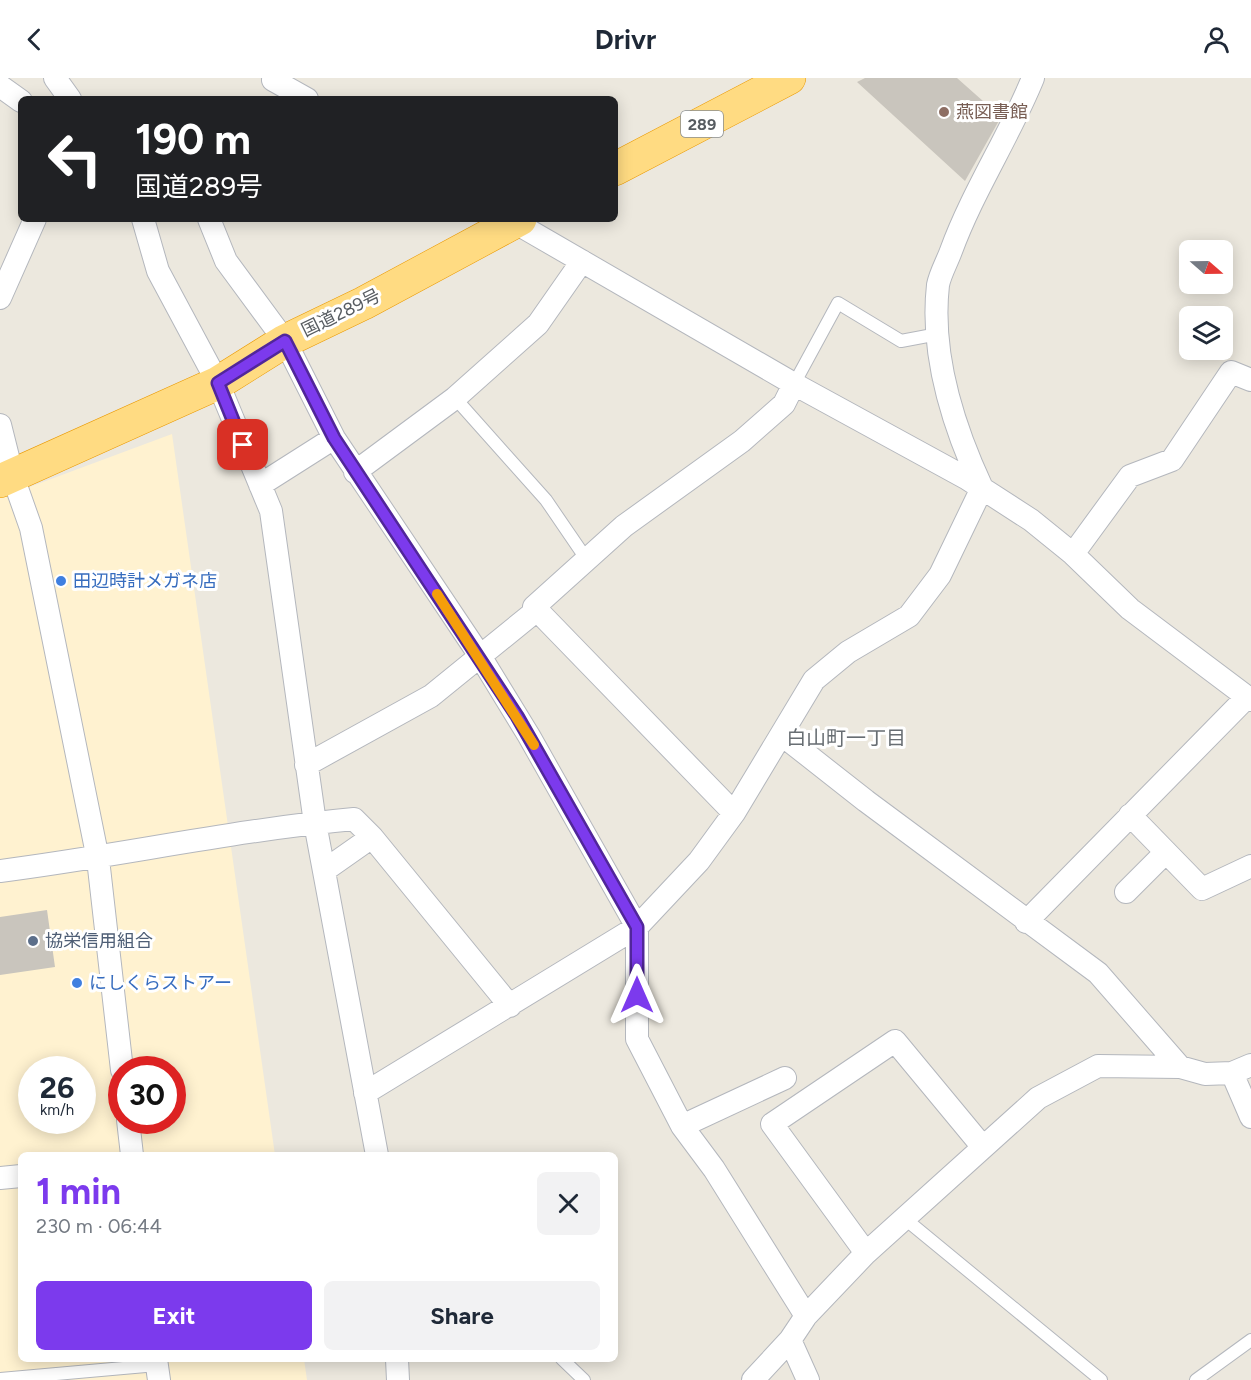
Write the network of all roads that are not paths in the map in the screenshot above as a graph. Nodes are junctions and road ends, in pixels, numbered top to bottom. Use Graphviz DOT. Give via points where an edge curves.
graph roads {
  1 [pos="55,78"];
  2 [pos="789,78"];
  3 [pos="1033,78"];
  4 [pos="0,86"];
  5 [pos="271,86"];
  6 [pos="68,96"];
  7 [pos="299,96"];
  8 [pos="18,99"];
  9 [pos="618,167"];
  10 [pos="34,222"];
  11 [pos="144,222"];
  12 [pos="210,222"];
  13 [pos="510,222"];
  14 [pos="517,222"];
  15 [pos="582,261"];
  16 [pos="0,298"];
  17 [pos="938,334"];
  18 [pos="285,341"];
  19 [pos="1251,380"];
  20 [pos="218,383"];
  21 [pos="794,384"];
  22 [pos="455,398"];
  23 [pos="0,425"];
  24 [pos="334,438"];
  25 [pos="355,472"];
  26 [pos="3,480"];
  27 [pos="260,485"];
  28 [pos="982,488"];
  29 [pos="1073,554"];
  30 [pos="587,560"];
  31 [pos="537,610"];
  32 [pos="480,656"];
  33 [pos="1249,699"];
  34 [pos="782,735"];
  35 [pos="306,765"];
  36 [pos="734,813"];
  37 [pos="1130,815"];
  38 [pos="315,823"];
  39 [pos="372,837"];
  40 [pos="1166,852"];
  41 [pos="98,859"];
  42 [pos="1251,866"];
  43 [pos="325,870"];
  44 [pos="0,871"];
  45 [pos="1126,892"];
  46 [pos="1026,922"];
  47 [pos="637,927"];
  48 [pos="510,1006"];
  49 [pos="120,1056"];
  50 [pos="1180,1067"];
  51 [pos="1241,1069"];
  52 [pos="785,1078"];
  53 [pos="365,1094"];
  54 [pos="1251,1117"];
  55 [pos="682,1126"];
  56 [pos="130,1134"];
  57 [pos="982,1146"];
  58 [pos="132,1152"];
  59 [pos="376,1152"];
  60 [pos="18,1176"];
  61 [pos="0,1178"];
  62 [pos="904,1218"];
  63 [pos="866,1253"];
  64 [pos="806,1316"];
  65 [pos="790,1340"];
  66 [pos="1251,1340"];
  67 [pos="397,1362"];
  68 [pos="565,1362"];
  69 [pos="157,1368"];
  70 [pos="1201,1378"];
  71 [pos="0,1379"];
  72 [pos="398,1380"];
  73 [pos="584,1380"];
  74 [pos="753,1380"];
  75 [pos="808,1380"];
  76 [pos="1101,1380"];
  1 -- 6 [label="street"];
  2 -- 9 [label="highway, 289"];
  3 -- 17 [label="street" via="962,222 938,284"];
  4 -- 8 [label="street"];
  5 -- 7 [label="street"];
  10 -- 16 [label="street"];
  11 -- 20 [label="street" via="158,271"];
  12 -- 18 [label="street" via="226,261"];
  13 -- 18 [label="highway, 国道289号" via="364,303"];
  14 -- 15 [label="street"];
  15 -- 21 [label="street"];
  15 -- 22 [label="street" via="538,324"];
  17 -- 21 [label="lane" via="901,341 838,303"];
  17 -- 28 [label="street" via="940,371"];
  18 -- 20 [label="highway, 国道289号"];
  18 -- 24 [label="street"];
  19 -- 29 [label="street" via="1231,372 1172,460 1130,476"];
  20 -- 26 [label="highway, 国道289号"];
  20 -- 27 [label="street"];
  21 -- 28 [label="street"];
  21 -- 30 [label="street" via="784,404 742,441 624,526"];
  22 -- 25 [label="street"];
  22 -- 30 [label="lane" via="546,500"];
  23 -- 26 [label="street"];
  24 -- 25 [label="street"];
  24 -- 27 [label="street"];
  25 -- 32 [label="street"];
  26 -- 41 [label="street" via="31,528"];
  27 -- 35 [label="street" via="271,511"];
  28 -- 29 [label="street"];
  28 -- 34 [label="street" via="940,575 909,615 848,652 813,680"];
  29 -- 33 [label="street" via="1130,609"];
  30 -- 31 [label="street" via="534,607"];
  31 -- 32 [label="street"];
  31 -- 36 [label="street"];
  32 -- 35 [label="street" via="431,696"];
  32 -- 47 [label="street"];
  33 -- 37 [label="street"];
  34 -- 36 [label="street"];
  34 -- 46 [label="street"];
  35 -- 38 [label="street"];
  36 -- 47 [label="street" via="699,861"];
  37 -- 40 [label="street"];
  37 -- 46 [label="street"];
  38 -- 39 [label="street" via="354,819"];
  38 -- 41 [label="street"];
  38 -- 43 [label="street"];
  39 -- 43 [label="street"];
  39 -- 48 [label="street"];
  40 -- 42 [label="street" via="1202,889"];
  40 -- 45 [label="street"];
  41 -- 44 [label="street"];
  41 -- 49 [label="street"];
  43 -- 53 [label="street"];
  46 -- 50 [label="street" via="1098,972"];
  47 -- 48 [label="street"];
  47 -- 55 [label="street" via="638,1040"];
  48 -- 53 [label="street"];
  50 -- 51 [label="street" via="1205,1074"];
  50 -- 57 [label="street" via="1098,1066 1038,1098"];
  51 -- 54 [label="street"];
  52 -- 55 [label="street"];
  53 -- 59 [label="street"];
  55 -- 64 [label="street" via="714,1169"];
  56 -- 58 [label="street"];
  57 -- 62 [label="street"];
  57 -- 63 [label="street" via="895,1041 771,1124"];
  60 -- 61 [label="street"];
  62 -- 63 [label="street"];
  62 -- 76 [label="lane"];
  63 -- 64 [label="street"];
  64 -- 65 [label="street"];
  65 -- 74 [label="street"];
  65 -- 75 [label="street"];
  66 -- 70 [label="lane"];
  67 -- 72 [label="street"];
  68 -- 73 [label="lane"];
  69 -- 71 [label="lane"];
}
